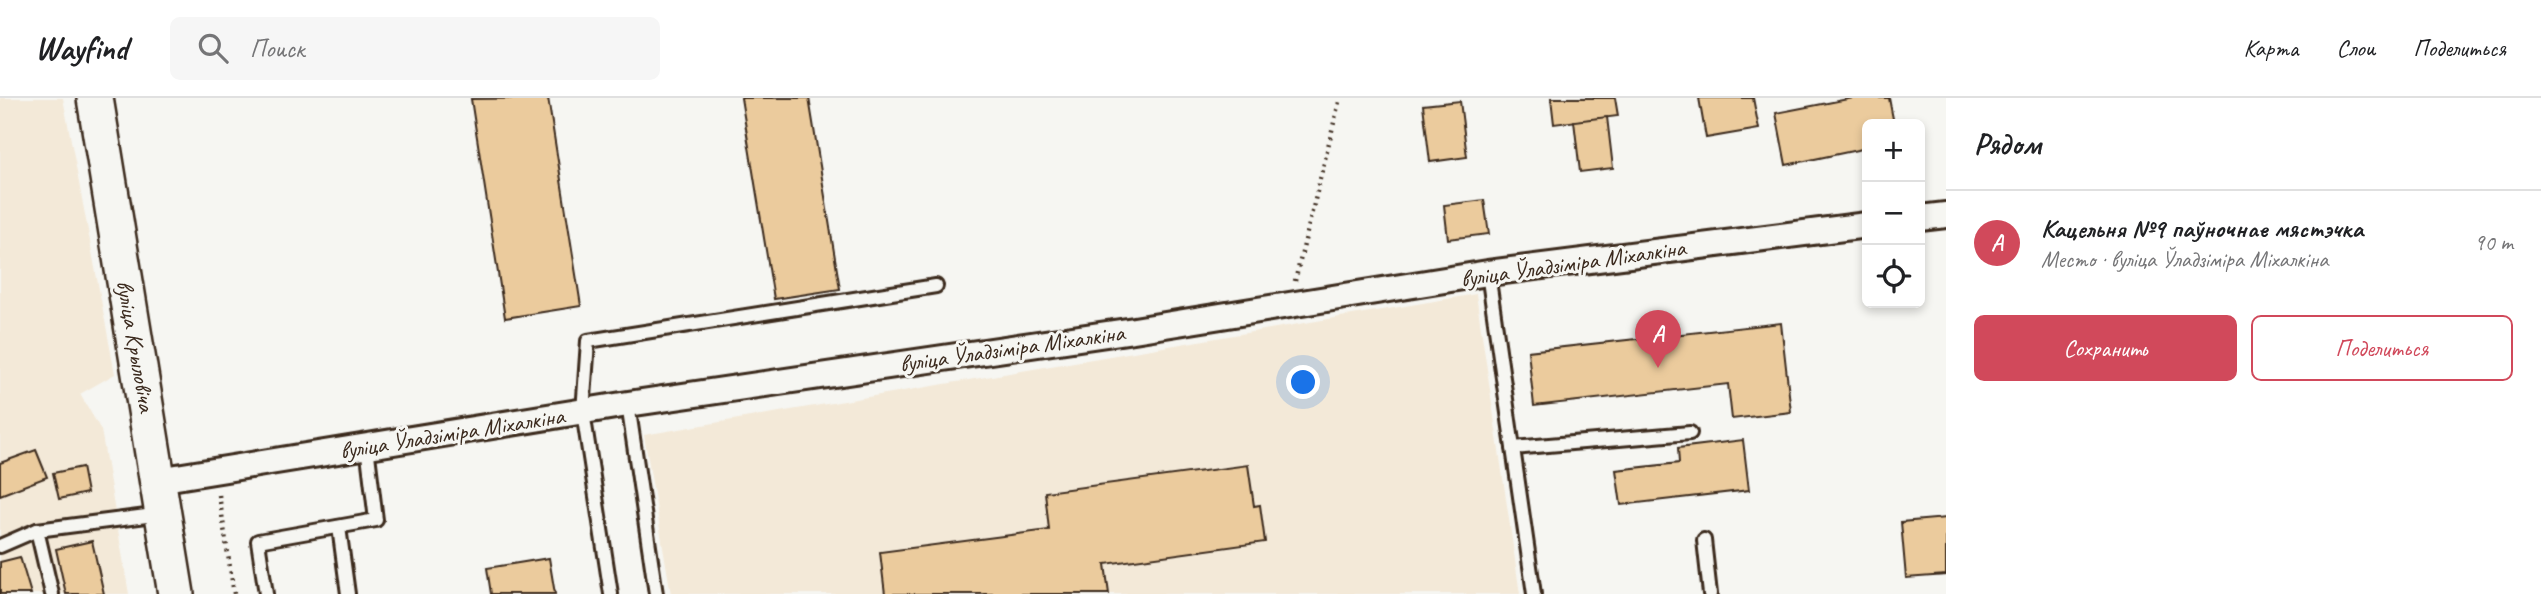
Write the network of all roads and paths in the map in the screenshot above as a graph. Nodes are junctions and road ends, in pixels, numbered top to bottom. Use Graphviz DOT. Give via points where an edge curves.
graph roads {
  1 [pos="94,98"];
  2 [pos="1340,98"];
  3 [pos="1946,215"];
  4 [pos="1925,217"];
  5 [pos="1862,226"];
  6 [pos="1488,273"];
  7 [pos="936,286"];
  8 [pos="1289,305"];
  9 [pos="628,404"];
  10 [pos="583,412"];
  11 [pos="1690,433"];
  12 [pos="366,446"];
  13 [pos="1513,448"];
  14 [pos="215,470"];
  15 [pos="158,480"];
  16 [pos="163,514"];
  17 [pos="340,527"];
  18 [pos="37,530"];
  19 [pos="1704,540"];
  20 [pos="0,546"];
  21 [pos="52,594"];
  22 [pos="176,594"];
  23 [pos="234,594"];
  24 [pos="266,594"];
  25 [pos="348,594"];
  26 [pos="611,594"];
  27 [pos="656,594"];
  28 [pos="1534,594"];
  29 [pos="1710,594"];
  1 -- 15 [label="main road, вуліца Крыловіча"];
  2 -- 8 [label="path"];
  3 -- 4 [label="street"];
  5 -- 6 [label="street, вуліца Ўладзіміра Міхалкіна"];
  6 -- 8 [label="street, вуліца Ўладзіміра Міхалкіна"];
  6 -- 13 [label="lane"];
  7 -- 10 [label="lane" via="588,341"];
  8 -- 9 [label="street, вуліца Ўладзіміра Міхалкіна"];
  9 -- 10 [label="street, вуліца Ўладзіміра Міхалкіна"];
  9 -- 27 [label="lane"];
  10 -- 12 [label="street, вуліца Ўладзіміра Міхалкіна"];
  10 -- 26 [label="lane"];
  11 -- 13 [label="lane"];
  12 -- 14 [label="street, вуліца Ўладзіміра Міхалкіна"];
  12 -- 17 [label="lane" via="376,520"];
  13 -- 28 [label="lane"];
  14 -- 15 [label="street, вуліца Ўладзіміра Міхалкіна"];
  14 -- 23 [label="path"];
  15 -- 16 [label="main road, вуліца Крыловіча"];
  16 -- 18 [label="lane"];
  16 -- 22 [label="main road, вуліца Крыловіча"];
  17 -- 24 [label="lane" via="258,541"];
  17 -- 25 [label="lane"];
  18 -- 20 [label="lane"];
  18 -- 21 [label="lane"];
  19 -- 29 [label="lane"];
}
